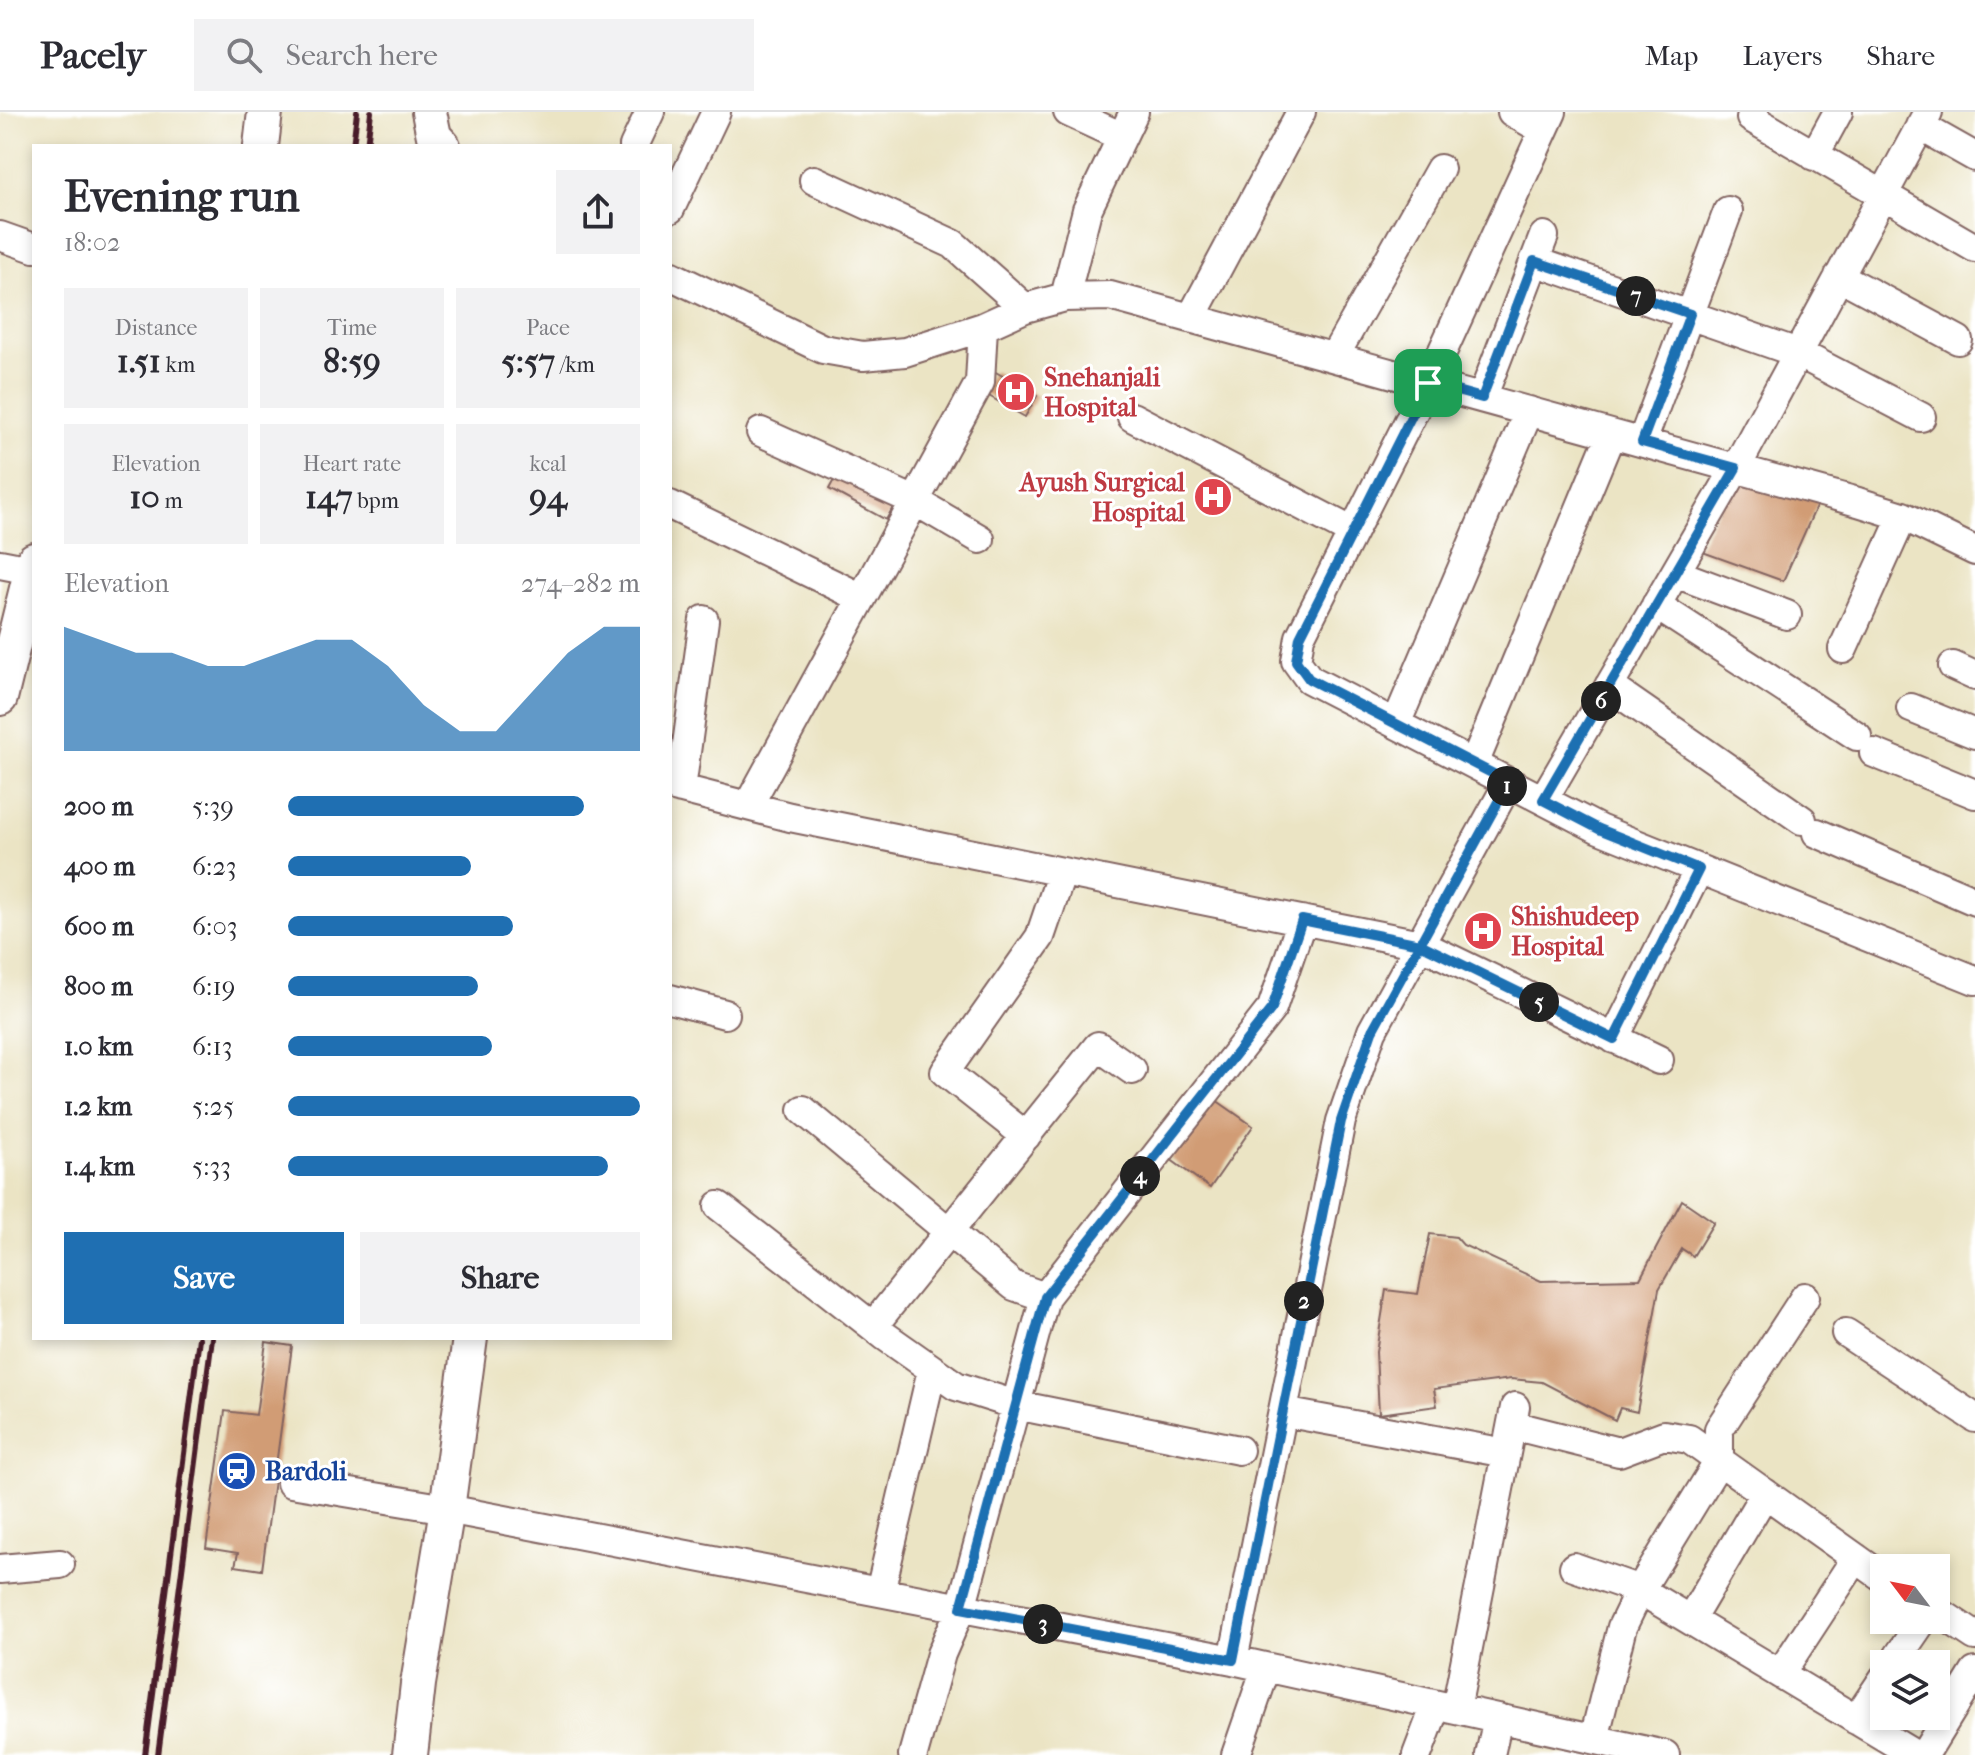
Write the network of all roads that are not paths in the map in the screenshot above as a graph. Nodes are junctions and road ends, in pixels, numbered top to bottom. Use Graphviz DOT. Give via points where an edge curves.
graph roads {
  1 [pos="265,112"];
  2 [pos="429,112"];
  3 [pos="650,112"];
  4 [pos="716,112"];
  5 [pos="1068,112"];
  6 [pos="1301,112"];
  7 [pos="1512,112"];
  8 [pos="1754,112"];
  9 [pos="1838,112"];
  10 [pos="1924,119"];
  11 [pos="1547,121"];
  12 [pos="1128,124"];
  13 [pos="261,144"];
  14 [pos="441,144"];
  15 [pos="635,144"];
  16 [pos="1814,156"];
  17 [pos="1975,157"];
  18 [pos="1440,169"];
  19 [pos="814,180"];
  20 [pos="1882,196"];
  21 [pos="672,205"];
  22 [pos="1728,211"];
  23 [pos="0,236"];
  24 [pos="32,247"];
  25 [pos="1975,248"];
  26 [pos="672,276"];
  27 [pos="1839,276"];
  28 [pos="1065,297"];
  29 [pos="1025,308"];
  30 [pos="1690,314"];
  31 [pos="1191,318"];
  32 [pos="983,327"];
  33 [pos="1958,340"];
  34 [pos="1798,353"];
  35 [pos="1334,357"];
  36 [pos="1428,383"];
  37 [pos="1482,398"];
  38 [pos="1529,411"];
  39 [pos="1132,417"];
  40 [pos="1921,417"];
  41 [pos="761,432"];
  42 [pos="1611,434"];
  43 [pos="1642,442"];
  44 [pos="1736,468"];
  45 [pos="915,501"];
  46 [pos="672,506"];
  47 [pos="1903,516"];
  48 [pos="1353,532"];
  49 [pos="980,539"];
  50 [pos="1975,551"];
  51 [pos="22,565"];
  52 [pos="1675,573"];
  53 [pos="862,598"];
  54 [pos="1656,605"];
  55 [pos="1787,615"];
  56 [pos="704,620"];
  57 [pos="1843,649"];
  58 [pos="1609,686"];
  59 [pos="0,698"];
  60 [pos="1911,708"];
  61 [pos="1396,724"];
  62 [pos="1975,734"];
  63 [pos="1474,764"];
  64 [pos="1509,782"];
  65 [pos="675,788"];
  66 [pos="1975,794"];
  67 [pos="1543,800"];
  68 [pos="748,806"];
  69 [pos="1699,869"];
  70 [pos="1062,872"];
  71 [pos="1975,901"];
  72 [pos="1302,920"];
  73 [pos="1420,944"];
  74 [pos="1975,980"];
  75 [pos="672,1000"];
  76 [pos="725,1014"];
  77 [pos="1614,1039"];
  78 [pos="1659,1060"];
  79 [pos="1132,1070"];
  80 [pos="803,1110"];
  81 [pos="1026,1136"];
  82 [pos="719,1206"];
  83 [pos="948,1232"];
  84 [pos="1045,1297"];
  85 [pos="1805,1297"];
  86 [pos="873,1326"];
  87 [pos="1846,1333"];
  88 [pos="470,1340"];
  89 [pos="932,1370"];
  90 [pos="1016,1405"];
  91 [pos="1283,1412"];
  92 [pos="1975,1418"];
  93 [pos="1239,1450"];
  94 [pos="1506,1453"];
  95 [pos="1719,1461"];
  96 [pos="291,1483"];
  97 [pos="1765,1493"];
  98 [pos="447,1509"];
  99 [pos="1856,1558"];
  100 [pos="60,1564"];
  101 [pos="1574,1567"];
  102 [pos="1870,1568"];
  103 [pos="0,1569"];
  104 [pos="1640,1590"];
  105 [pos="880,1592"];
  106 [pos="961,1608"];
  107 [pos="1950,1619"];
  108 [pos="1690,1620"];
  109 [pos="1975,1636"];
  110 [pos="1233,1660"];
  111 [pos="1266,1668"];
  112 [pos="1975,1672"];
  113 [pos="1780,1674"];
  114 [pos="1870,1699"];
  115 [pos="1446,1707"];
  116 [pos="1498,1718"];
  117 [pos="1856,1720"];
  118 [pos="1576,1743"];
  119 [pos="410,1755"];
  120 [pos="913,1755"];
  121 [pos="1236,1755"];
  122 [pos="1417,1755"];
  123 [pos="1490,1755"];
  124 [pos="1665,1755"];
  125 [pos="1915,1755"];
  126 [pos="1924,1755"];
  1 -- 13 [label="main road"];
  2 -- 14 [label="main road"];
  3 -- 15 [label="street"];
  4 -- 21 [label="street"];
  5 -- 12 [label="street"];
  6 -- 31 [label="street"];
  7 -- 11 [label="street"];
  8 -- 16 [label="street" via="1751,118"];
  9 -- 16 [label="street"];
  10 -- 17 [label="street"];
  10 -- 20 [label="street"];
  11 -- 36 [label="street"];
  12 -- 28 [label="street" via="1087,210"];
  16 -- 20 [label="street"];
  18 -- 35 [label="street"];
  19 -- 29 [label="street" via="953,244"];
  20 -- 25 [label="street"];
  20 -- 27 [label="street"];
  22 -- 30 [label="street"];
  23 -- 24 [label="street"];
  26 -- 32 [label="street" via="823,349 850,354 905,352"];
  27 -- 33 [label="street"];
  27 -- 34 [label="street"];
  28 -- 29 [label="street"];
  28 -- 31 [label="street" via="1110,296"];
  29 -- 32 [label="street"];
  30 -- 34 [label="street"];
  30 -- 37 [label="street" via="1539,249"];
  30 -- 43 [label="street"];
  31 -- 35 [label="street"];
  32 -- 45 [label="street" via="980,382"];
  34 -- 40 [label="street"];
  34 -- 44 [label="street"];
  35 -- 36 [label="street"];
  36 -- 37 [label="street"];
  36 -- 48 [label="street"];
  37 -- 38 [label="street"];
  38 -- 42 [label="street"];
  38 -- 61 [label="street"];
  39 -- 48 [label="street"];
  41 -- 45 [label="street"];
  42 -- 43 [label="street"];
  42 -- 63 [label="street"];
  43 -- 44 [label="street"];
  44 -- 47 [label="street"];
  44 -- 52 [label="street"];
  45 -- 49 [label="street"];
  45 -- 53 [label="street"];
  46 -- 53 [label="street"];
  47 -- 50 [label="street"];
  47 -- 57 [label="street"];
  48 -- 61 [label="street" via="1300,637 1296,661 1309,679"];
  51 -- 59 [label="main road"];
  52 -- 54 [label="street"];
  52 -- 55 [label="street"];
  53 -- 68 [label="street"];
  54 -- 58 [label="street"];
  54 -- 66 [label="street" via="1866,744"];
  56 -- 65 [label="street"];
  58 -- 67 [label="street"];
  58 -- 71 [label="street" via="1809,827"];
  60 -- 62 [label="street"];
  61 -- 63 [label="street"];
  63 -- 64 [label="street"];
  64 -- 67 [label="street"];
  64 -- 73 [label="street"];
  65 -- 68 [label="street"];
  67 -- 69 [label="street"];
  68 -- 70 [label="street"];
  69 -- 74 [label="street"];
  69 -- 77 [label="street"];
  70 -- 72 [label="street"];
  70 -- 81 [label="street" via="1040,937 945,1072"];
  72 -- 73 [label="street"];
  72 -- 84 [label="street" via="1272,1008"];
  73 -- 77 [label="street"];
  73 -- 91 [label="street" via="1372,1031 1341,1121"];
  75 -- 76 [label="street"];
  77 -- 78 [label="street"];
  79 -- 81 [label="street" via="1098,1046"];
  80 -- 83 [label="street"];
  81 -- 83 [label="street"];
  82 -- 86 [label="street"];
  83 -- 84 [label="street" via="1014,1286"];
  83 -- 86 [label="street"];
  84 -- 90 [label="street"];
  85 -- 95 [label="street" via="1719,1429"];
  86 -- 89 [label="street"];
  87 -- 92 [label="street"];
  88 -- 98 [label="main road"];
  89 -- 90 [label="street" via="956,1386"];
  89 -- 105 [label="street"];
  90 -- 93 [label="street"];
  90 -- 106 [label="street"];
  91 -- 94 [label="street"];
  91 -- 110 [label="street"];
  94 -- 95 [label="street" via="1514,1415 1619,1452 1664,1435 1689,1439"];
  94 -- 115 [label="street"];
  95 -- 97 [label="street"];
  95 -- 104 [label="street"];
  96 -- 98 [label="street"];
  97 -- 99 [label="street"];
  97 -- 108 [label="street"];
  98 -- 105 [label="street"];
  98 -- 119 [label="main road"];
  99 -- 102 [label="street"];
  99 -- 113 [label="street"];
  100 -- 103 [label="street"];
  101 -- 104 [label="street"];
  104 -- 108 [label="street"];
  104 -- 118 [label="street"];
  105 -- 106 [label="street"];
  106 -- 110 [label="street"];
  106 -- 120 [label="street" via="941,1654"];
  107 -- 109 [label="street"];
  108 -- 113 [label="street"];
  110 -- 111 [label="street"];
  111 -- 115 [label="street"];
  111 -- 121 [label="street"];
  112 -- 126 [label="street"];
  113 -- 117 [label="street"];
  114 -- 117 [label="street"];
  115 -- 116 [label="street"];
  115 -- 122 [label="street"];
  116 -- 118 [label="street"];
  116 -- 123 [label="street"];
  117 -- 125 [label="street"];
  118 -- 124 [label="street"];
}
